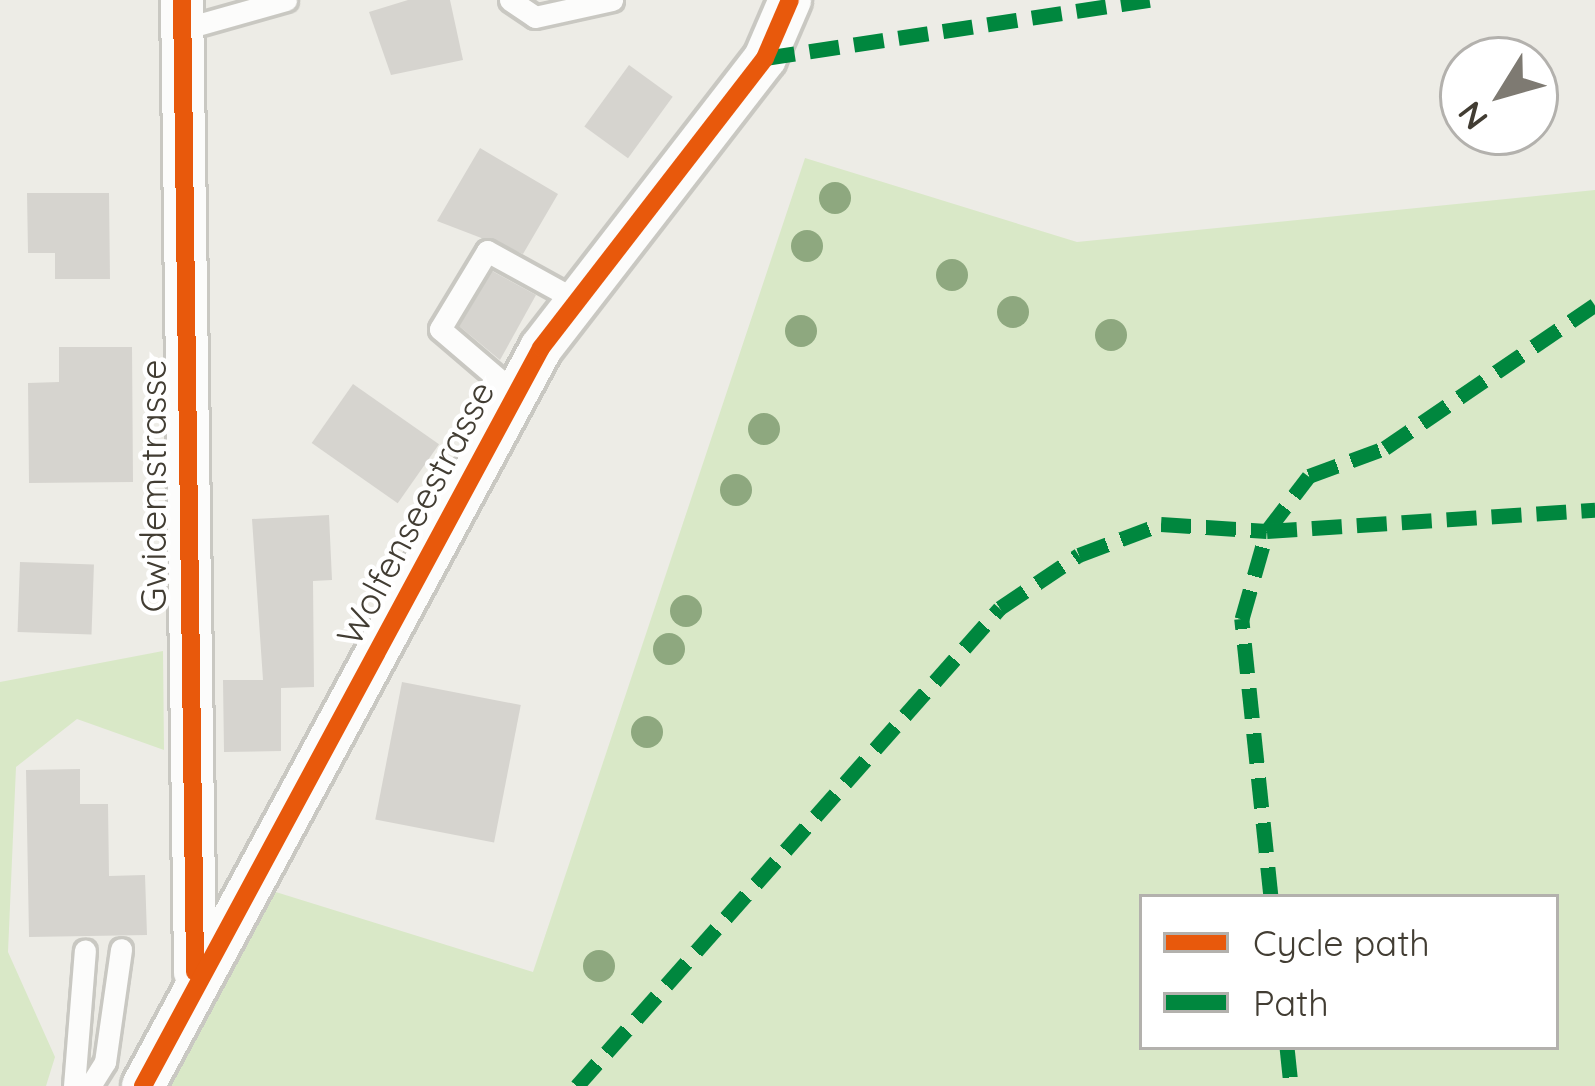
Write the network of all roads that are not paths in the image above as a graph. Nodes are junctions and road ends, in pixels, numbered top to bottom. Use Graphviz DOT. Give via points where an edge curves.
graph roads {
  1 [pos="286,0"];
  2 [pos="510,0"];
  3 [pos="612,0"];
  4 [pos="790,0"];
  5 [pos="182,15"];
  6 [pos="578,301"];
  7 [pos="516,394"];
  8 [pos="121,949"];
  9 [pos="85,950"];
  10 [pos="196,972"];
  11 [pos="74,1086"];
  12 [pos="89,1086"];
  13 [pos="143,1086"];
  1 -- 5 [label="lane"];
  2 -- 3 [label="lane" via="535,17"];
  4 -- 6 [label="street, Wolfenseestrasse" via="765,58"];
  5 -- 10 [label="street, Gwidemstrasse"];
  6 -- 7 [label="street, Wolfenseestrasse"];
  6 -- 7 [label="lane" via="487,251 440,328"];
  7 -- 10 [label="street, Wolfenseestrasse"];
  8 -- 12 [label="lane" via="105,1062"];
  9 -- 11 [label="lane"];
  10 -- 13 [label="street, Wolfenseestrasse"];
}
